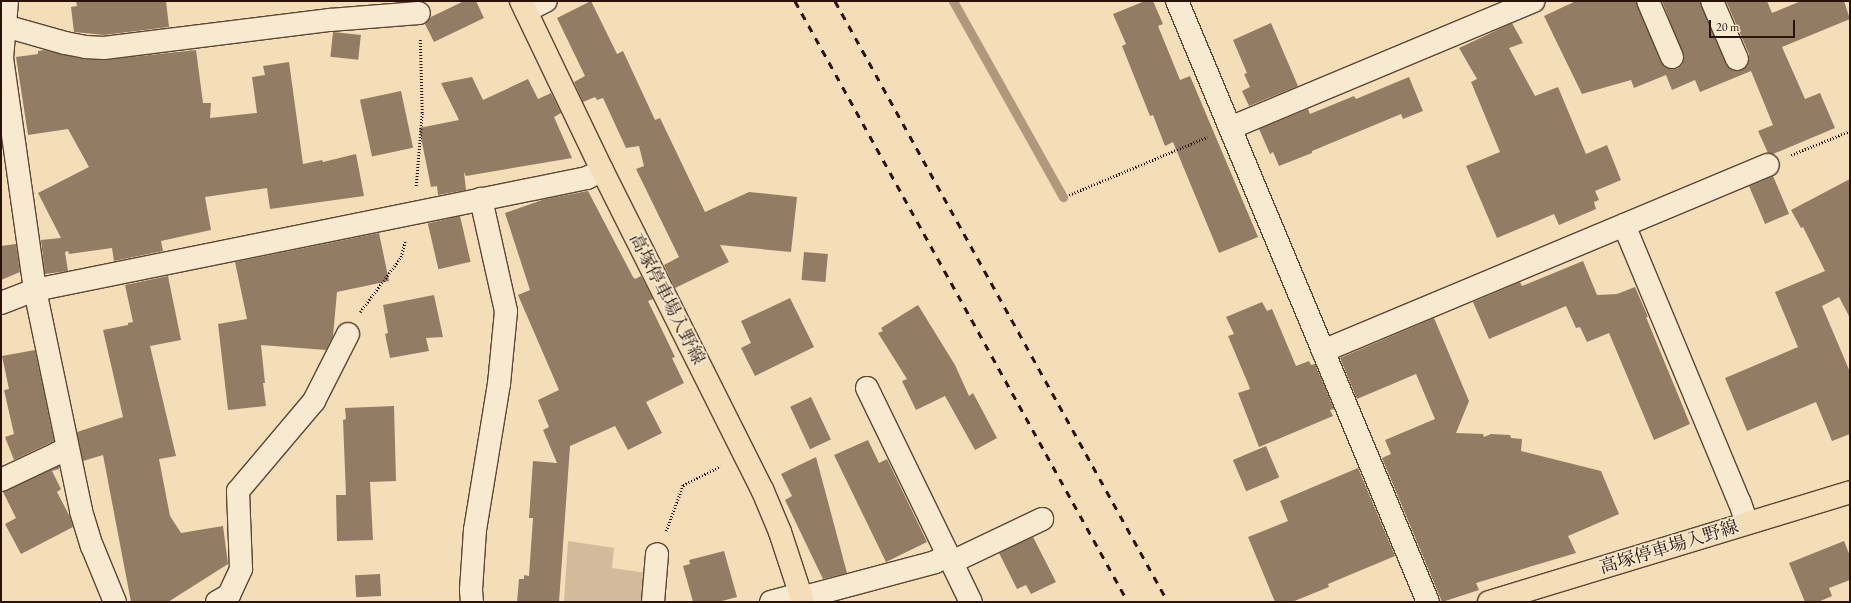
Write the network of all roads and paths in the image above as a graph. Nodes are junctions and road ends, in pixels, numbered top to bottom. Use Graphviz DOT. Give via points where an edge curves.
graph roads {
  1 [pos="546,1"];
  2 [pos="1177,1"];
  3 [pos="1533,1"];
  4 [pos="1648,1"];
  5 [pos="1712,1"];
  6 [pos="524,6"];
  7 [pos="419,13"];
  8 [pos="4,17"];
  9 [pos="1672,57"];
  10 [pos="1737,59"];
  11 [pos="1230,128"];
  12 [pos="1850,131"];
  13 [pos="1768,165"];
  14 [pos="602,170"];
  15 [pos="1069,195"];
  16 [pos="481,199"];
  17 [pos="413,213"];
  18 [pos="1624,225"];
  19 [pos="35,290"];
  20 [pos="1,303"];
  21 [pos="348,334"];
  22 [pos="1323,351"];
  23 [pos="867,388"];
  24 [pos="68,451"];
  25 [pos="745,454"];
  26 [pos="1,480"];
  27 [pos="1850,492"];
  28 [pos="1042,519"];
  29 [pos="1747,523"];
  30 [pos="657,554"];
  31 [pos="950,559"];
  32 [pos="801,598"];
  33 [pos="108,600"];
  34 [pos="217,602"];
  35 [pos="472,602"];
  36 [pos="653,602"];
  37 [pos="771,602"];
  38 [pos="971,602"];
  39 [pos="1428,602"];
  40 [pos="1489,602"];
  1 -- 6 [label="street"];
  2 -- 11 [label="street"];
  3 -- 11 [label="street"];
  4 -- 9 [label="street"];
  5 -- 10 [label="street"];
  6 -- 14 [label="main road, 高塚停車場入野線"];
  7 -- 8 [label="street" via="330,20 104,48 65,44"];
  7 -- 17 [label="path" via="422,113"];
  8 -- 19 [label="street" via="3,70"];
  11 -- 15 [label="path"];
  11 -- 22 [label="street"];
  12 -- 13 [label="path"];
  13 -- 18 [label="street"];
  14 -- 16 [label="street" via="587,178"];
  14 -- 25 [label="main road, 高塚停車場入野線"];
  16 -- 17 [label="street"];
  16 -- 35 [label="street" via="506,311 500,384 475,530"];
  17 -- 19 [label="street"];
  17 -- 21 [label="path" via="401,257 364,306"];
  18 -- 22 [label="street"];
  18 -- 29 [label="street"];
  19 -- 20 [label="street"];
  19 -- 24 [label="street"];
  21 -- 34 [label="street" via="314,400 238,491 241,569 229,595"];
  22 -- 39 [label="street"];
  23 -- 31 [label="street"];
  24 -- 26 [label="street" via="58,453"];
  24 -- 33 [label="street" via="83,517"];
  25 -- 30 [label="path" via="683,485"];
  25 -- 32 [label="main road, 高塚停車場入野線" via="780,532"];
  27 -- 29 [label="main road, 高塚停車場入野線"];
  28 -- 31 [label="street"];
  29 -- 40 [label="main road, 高塚停車場入野線"];
  30 -- 36 [label="street"];
  31 -- 32 [label="street"];
  31 -- 38 [label="street"];
  32 -- 37 [label="street"];
}
